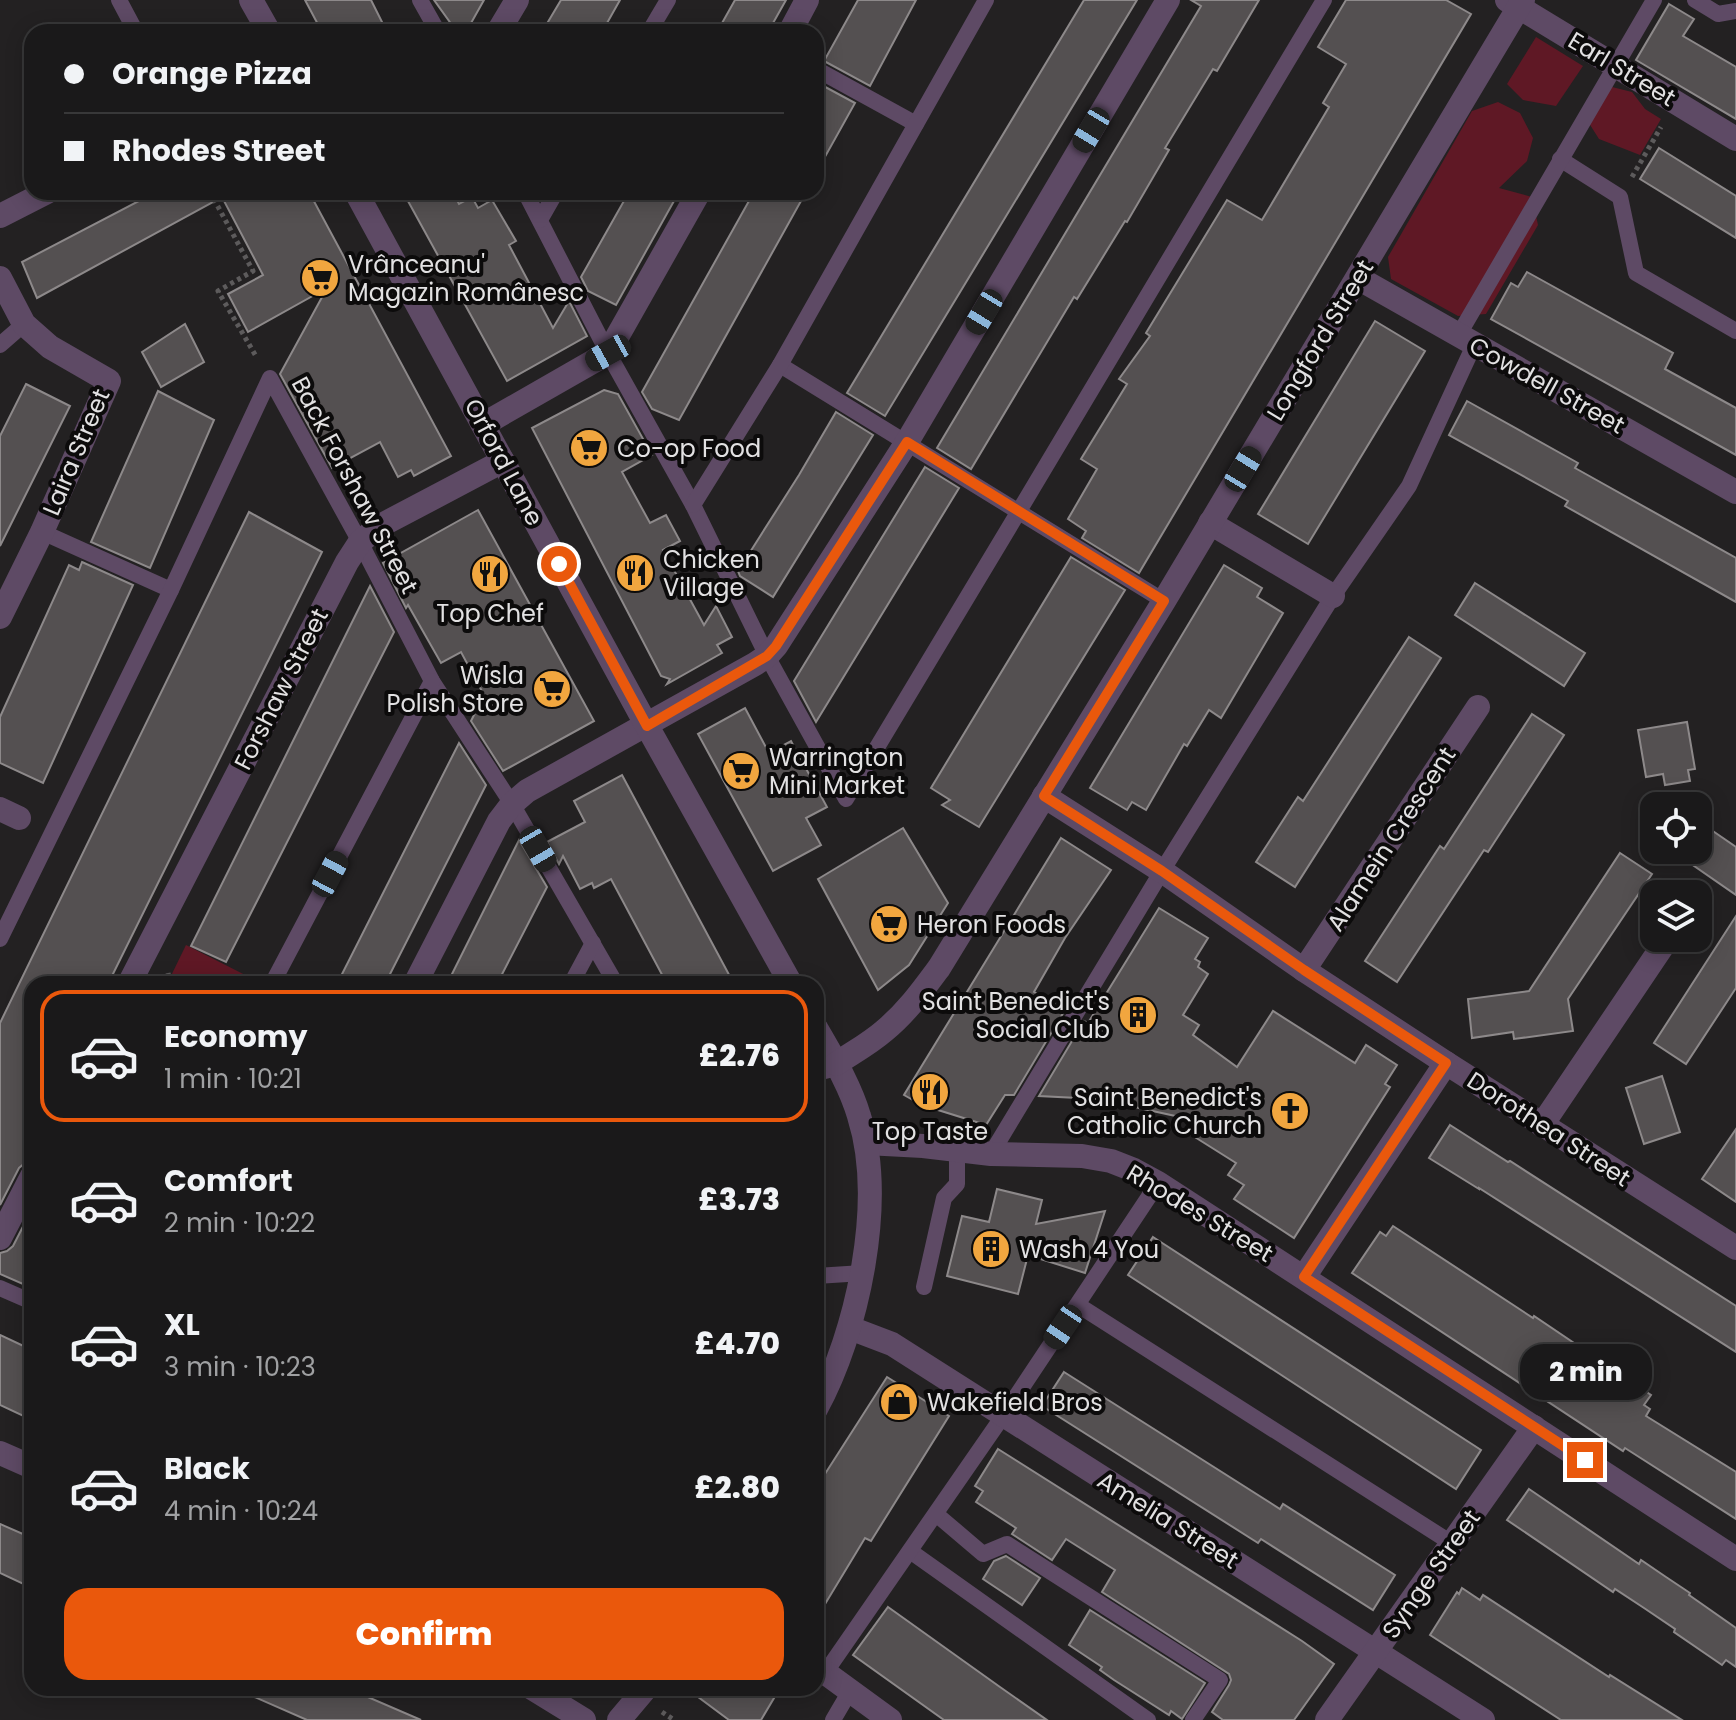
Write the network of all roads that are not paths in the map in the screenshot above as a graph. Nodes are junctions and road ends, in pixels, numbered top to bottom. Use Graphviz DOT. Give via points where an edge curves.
graph roads {
  1 [pos="119,0"];
  2 [pos="251,0"];
  3 [pos="420,0"];
  4 [pos="517,0"];
  5 [pos="668,0"];
  6 [pos="807,0"];
  7 [pos="986,0"];
  8 [pos="1168,0"];
  9 [pos="1324,0"];
  10 [pos="1654,0"];
  11 [pos="1695,0"];
  12 [pos="1516,2"];
  13 [pos="1736,11"];
  14 [pos="132,24"];
  15 [pos="264,24"];
  16 [pos="434,24"];
  17 [pos="503,24"];
  18 [pos="654,24"];
  19 [pos="794,24"];
  20 [pos="1616,65"];
  21 [pos="824,73"];
  22 [pos="916,124"];
  23 [pos="1736,139"];
  24 [pos="1560,159"];
  25 [pos="31,200"];
  26 [pos="360,200"];
  27 [pos="529,200"];
  28 [pos="551,200"];
  29 [pos="694,200"];
  30 [pos="0,216"];
  31 [pos="540,220"];
  32 [pos="0,278"];
  33 [pos="1358,278"];
  34 [pos="24,324"];
  35 [pos="1736,331"];
  36 [pos="1466,340"];
  37 [pos="1,345"];
  38 [pos="608,353"];
  39 [pos="780,365"];
  40 [pos="484,424"];
  41 [pos="907,442"];
  42 [pos="503,461"];
  43 [pos="1736,492"];
  44 [pos="693,505"];
  45 [pos="1019,511"];
  46 [pos="1210,523"];
  47 [pos="42,532"];
  48 [pos="360,542"];
  49 [pos="171,590"];
  50 [pos="1333,596"];
  51 [pos="1164,601"];
  52 [pos="0,617"];
  53 [pos="767,656"];
  54 [pos="432,681"];
  55 [pos="1478,707"];
  56 [pos="647,726"];
  57 [pos="1044,796"];
  58 [pos="512,804"];
  59 [pos="1162,871"];
  60 [pos="0,939"];
  61 [pos="593,943"];
  62 [pos="1659,952"];
  63 [pos="1304,970"];
  64 [pos="133,976"];
  65 [pos="276,976"];
  66 [pos="419,976"];
  67 [pos="575,976"];
  68 [pos="612,976"];
  69 [pos="787,976"];
  70 [pos="1446,1063"];
  71 [pos="826,1067"];
  72 [pos="1542,1125"];
  73 [pos="866,1143"];
  74 [pos="957,1150"];
  75 [pos="991,1154"];
  76 [pos="1158,1183"];
  77 [pos="24,1192"];
  78 [pos="0,1238"];
  79 [pos="1736,1248"];
  80 [pos="863,1273"];
  81 [pos="824,1275"];
  82 [pos="1304,1277"];
  83 [pos="924,1287"];
  84 [pos="0,1288"];
  85 [pos="24,1298"];
  86 [pos="1078,1305"];
  87 [pos="850,1328"];
  88 [pos="824,1393"];
  89 [pos="1003,1416"];
  90 [pos="1534,1427"];
  91 [pos="0,1453"];
  92 [pos="24,1464"];
  93 [pos="936,1514"];
  94 [pos="1453,1544"];
  95 [pos="910,1551"];
  96 [pos="1736,1559"];
  97 [pos="1377,1651"];
  98 [pos="824,1665"];
  99 [pos="824,1673"];
  100 [pos="850,1691"];
  101 [pos="545,1696"];
  102 [pos="639,1696"];
  103 [pos="584,1720"];
  104 [pos="619,1720"];
  105 [pos="833,1720"];
  106 [pos="890,1720"];
  107 [pos="1148,1720"];
  108 [pos="1193,1720"];
  109 [pos="1327,1720"];
  110 [pos="1483,1720"];
  1 -- 14 [label="lane"];
  2 -- 15 [label="street"];
  3 -- 16 [label="lane"];
  4 -- 17 [label="street"];
  5 -- 18 [label="lane"];
  6 -- 19 [label="street"];
  7 -- 22 [label="lane"];
  8 -- 41 [label="street"];
  9 -- 45 [label="lane"];
  10 -- 20 [label="lane"];
  11 -- 13 [label="lane" via="1718,14"];
  12 -- 20 [label="street, Earl Street"];
  12 -- 33 [label="street, Longford Street"];
  20 -- 23 [label="street, Earl Street"];
  20 -- 24 [label="lane"];
  21 -- 22 [label="lane"];
  22 -- 39 [label="lane"];
  24 -- 35 [label="lane" via="1620,197 1636,273"];
  24 -- 36 [label="lane"];
  25 -- 30 [label="street"];
  26 -- 40 [label="street, Orford Lane"];
  27 -- 31 [label="lane"];
  28 -- 31 [label="lane"];
  29 -- 38 [label="street"];
  31 -- 38 [label="lane"];
  32 -- 34 [label="street, Laira Street"];
  33 -- 36 [label="street, Cowdell Street"];
  33 -- 46 [label="street, Longford Street"];
  34 -- 37 [label="lane"];
  34 -- 47 [label="street, Laira Street" via="50,347 109,381"];
  36 -- 43 [label="street, Cowdell Street"];
  36 -- 50 [label="lane" via="1409,486"];
  38 -- 40 [label="street"];
  38 -- 44 [label="lane"];
  39 -- 41 [label="lane"];
  39 -- 44 [label="lane"];
  40 -- 42 [label="street, Orford Lane"];
  41 -- 45 [label="lane"];
  41 -- 53 [label="street"];
  42 -- 48 [label="street, Forshaw Street" via="378,527"];
  42 -- 56 [label="street, Orford Lane"];
  44 -- 53 [label="lane"];
  45 -- 51 [label="lane"];
  45 -- 53 [label="lane" via="846,799"];
  46 -- 50 [label="street"];
  46 -- 51 [label="street, Longford Street"];
  47 -- 49 [label="lane"];
  47 -- 52 [label="street, Laira Street"];
  48 -- 49 [label="lane, Back Forshaw Street" via="270,378"];
  48 -- 54 [label="lane, Back Forshaw Street"];
  48 -- 64 [label="street, Forshaw Street"];
  49 -- 60 [label="lane, Back Forshaw Street"];
  50 -- 59 [label="lane"];
  51 -- 57 [label="street, Longford Street"];
  53 -- 56 [label="street"];
  54 -- 58 [label="lane, Back Forshaw Street"];
  54 -- 65 [label="lane"];
  55 -- 63 [label="street, Alamein Crescent"];
  56 -- 58 [label="street"];
  56 -- 69 [label="street, Orford Lane"];
  57 -- 59 [label="street, Dorothea Street"];
  57 -- 71 [label="street, Longford Street" via="921,993 882,1033"];
  58 -- 61 [label="lane, Back Forshaw Street"];
  58 -- 66 [label="street"];
  59 -- 63 [label="street, Dorothea Street"];
  59 -- 75 [label="lane"];
  61 -- 67 [label="lane"];
  61 -- 68 [label="lane, Back Forshaw Street"];
  62 -- 72 [label="street"];
  63 -- 70 [label="street, Dorothea Street"];
  70 -- 72 [label="street, Dorothea Street"];
  70 -- 82 [label="street"];
  71 -- 73 [label="street" via="851,1093"];
  72 -- 79 [label="street, Dorothea Street"];
  73 -- 74 [label="street, Rhodes Street"];
  73 -- 80 [label="street" via="869,1201"];
  74 -- 75 [label="street, Rhodes Street"];
  74 -- 83 [label="lane" via="957,1184 944,1198"];
  75 -- 76 [label="street, Rhodes Street" via="1096,1158"];
  76 -- 82 [label="street, Rhodes Street"];
  76 -- 86 [label="lane"];
  77 -- 78 [label="street"];
  80 -- 81 [label="lane"];
  80 -- 87 [label="street"];
  82 -- 90 [label="street, Rhodes Street"];
  84 -- 85 [label="lane"];
  86 -- 89 [label="lane"];
  86 -- 94 [label="lane"];
  87 -- 88 [label="street"];
  87 -- 89 [label="street, Amelia Street" via="892,1344"];
  89 -- 93 [label="lane"];
  89 -- 97 [label="street, Amelia Street"];
  90 -- 94 [label="street, Synge Street"];
  90 -- 96 [label="street, Rhodes Street"];
  91 -- 92 [label="street"];
  93 -- 95 [label="lane"];
  93 -- 108 [label="lane" via="983,1554 1007,1544 1220,1680"];
  94 -- 97 [label="street, Synge Street"];
  95 -- 98 [label="lane"];
  95 -- 107 [label="lane"];
  97 -- 109 [label="street, Synge Street"];
  97 -- 110 [label="street, Amelia Street"];
  99 -- 100 [label="street"];
  100 -- 105 [label="lane"];
  100 -- 106 [label="street"];
  101 -- 103 [label="street"];
  102 -- 104 [label="street"];
}
